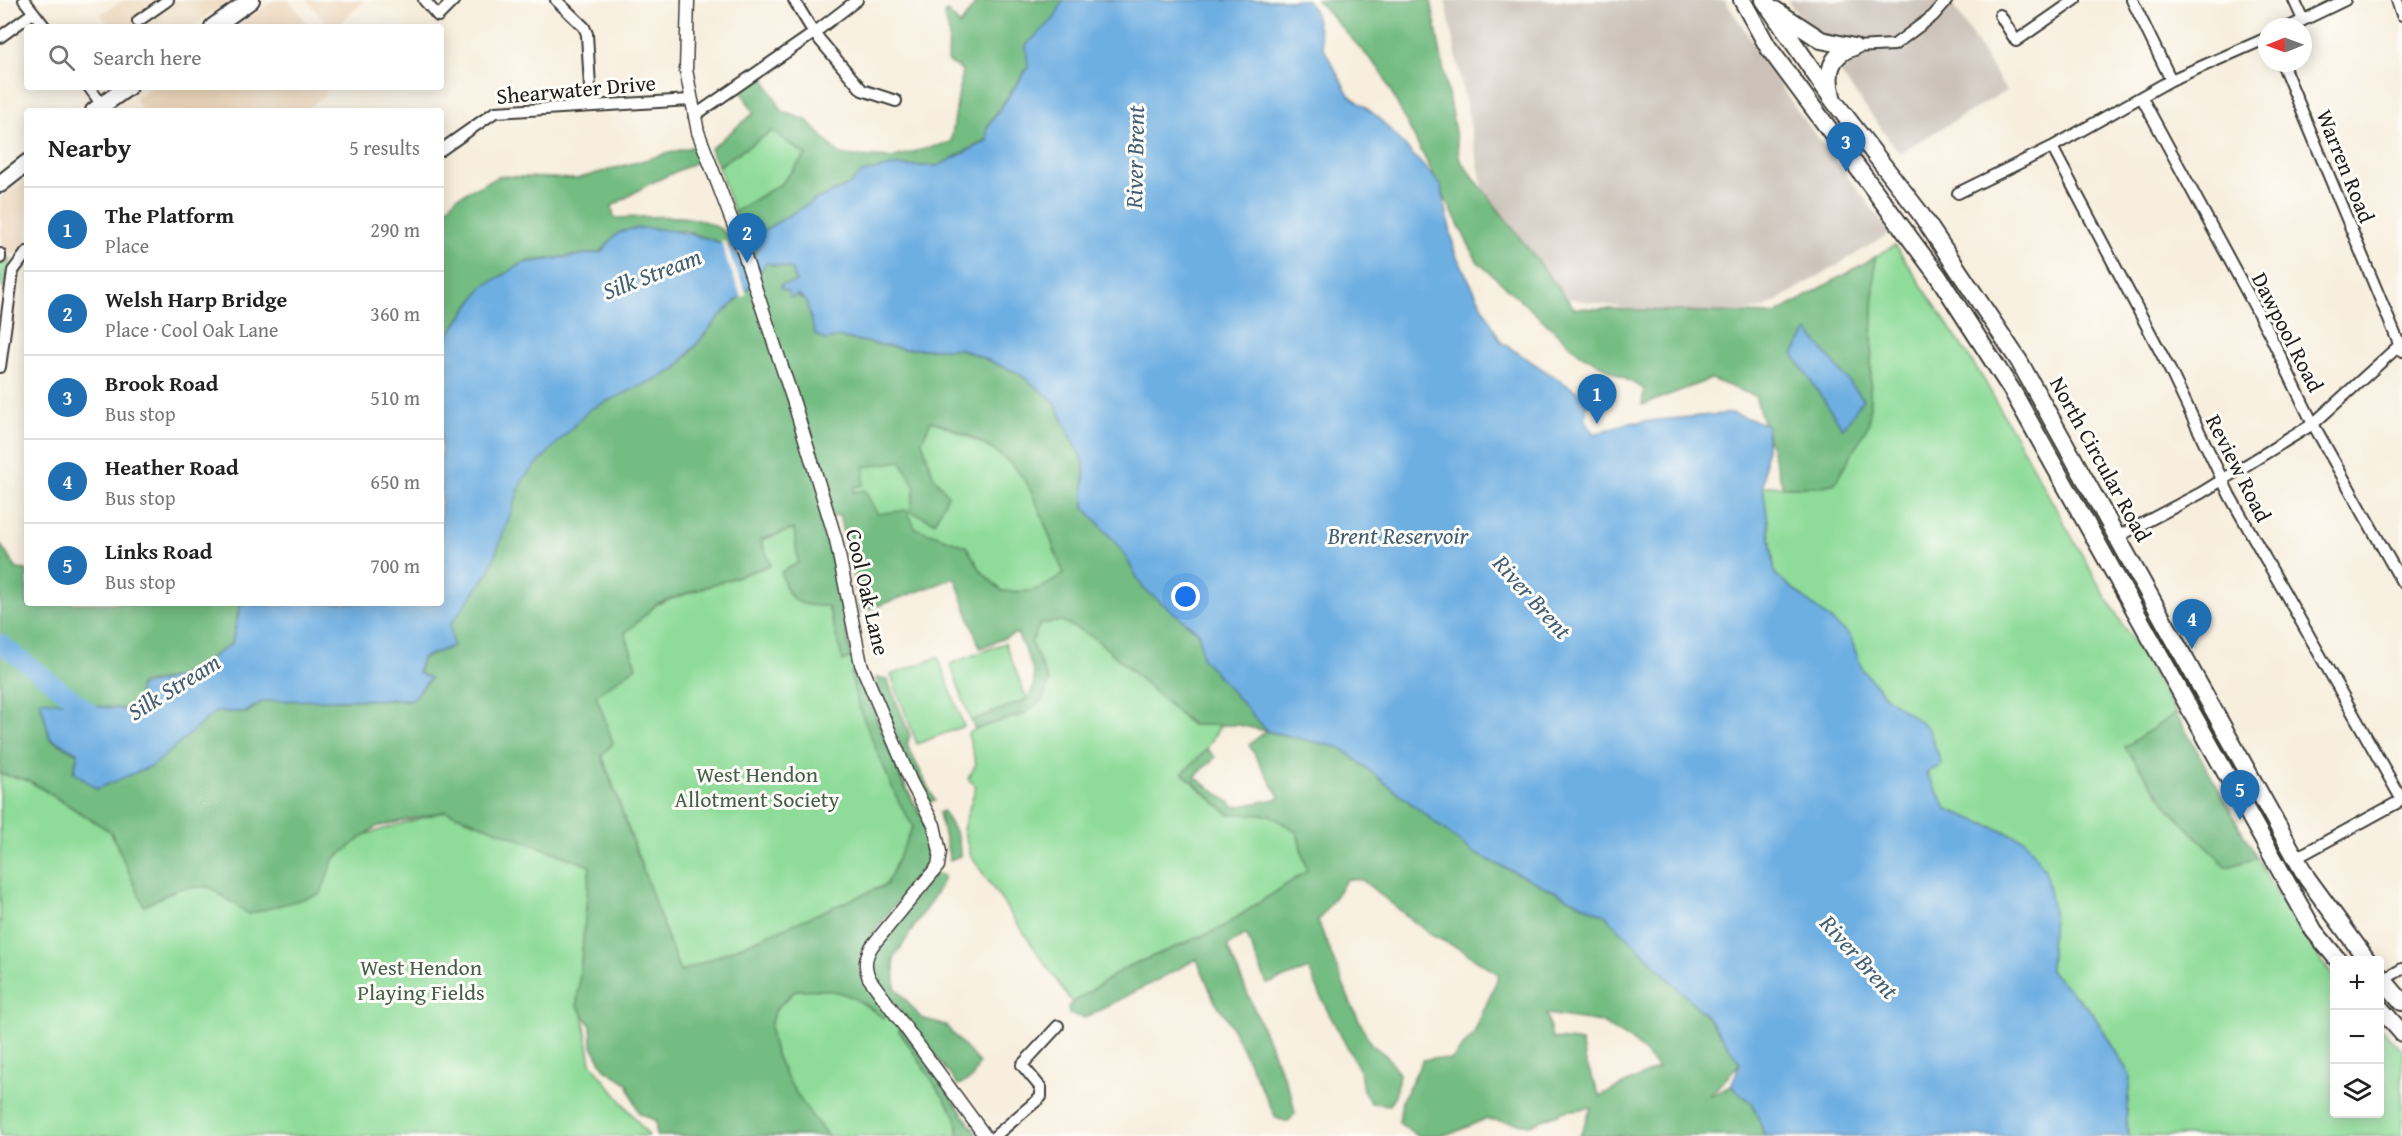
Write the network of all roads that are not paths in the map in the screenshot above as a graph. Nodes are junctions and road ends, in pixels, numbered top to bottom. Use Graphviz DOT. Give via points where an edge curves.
graph roads {
  1 [pos="24,0"];
  2 [pos="168,0"];
  3 [pos="423,0"];
  4 [pos="454,0"];
  5 [pos="556,0"];
  6 [pos="688,0"];
  7 [pos="794,0"];
  8 [pos="857,0"];
  9 [pos="1742,0"];
  10 [pos="1947,0"];
  11 [pos="2075,0"];
  12 [pos="2132,0"];
  13 [pos="2294,0"];
  14 [pos="2345,0"];
  15 [pos="2397,0"];
  16 [pos="249,1"];
  17 [pos="1765,2"];
  18 [pos="33,13"];
  19 [pos="2000,15"];
  20 [pos="2402,15"];
  21 [pos="2301,18"];
  22 [pos="2306,18"];
  23 [pos="138,21"];
  24 [pos="42,24"];
  25 [pos="217,24"];
  26 [pos="814,33"];
  27 [pos="0,37"];
  28 [pos="2258,42"];
  29 [pos="1854,47"];
  30 [pos="2286,72"];
  31 [pos="2170,80"];
  32 [pos="90,90"];
  33 [pos="124,90"];
  34 [pos="2142,98"];
  35 [pos="690,100"];
  36 [pos="1833,100"];
  37 [pos="896,101"];
  38 [pos="591,105"];
  39 [pos="98,108"];
  40 [pos="694,116"];
  41 [pos="2052,147"];
  42 [pos="444,148"];
  43 [pos="24,165"];
  44 [pos="0,184"];
  45 [pos="1958,193"];
  46 [pos="24,256"];
  47 [pos="2401,347"];
  48 [pos="0,367"];
  49 [pos="2313,424"];
  50 [pos="2221,479"];
  51 [pos="2119,536"];
  52 [pos="2402,582"];
  53 [pos="2402,800"];
  54 [pos="2296,858"];
  55 [pos="2335,956"];
  56 [pos="2364,956"];
  57 [pos="2402,969"];
  58 [pos="2384,977"];
  59 [pos="2384,981"];
  60 [pos="2402,1002"];
  61 [pos="2381,1010"];
  62 [pos="1058,1026"];
  63 [pos="2402,1033"];
  64 [pos="985,1136"];
  65 [pos="995,1136"];
  1 -- 18 [label="street"];
  2 -- 23 [label="street"];
  3 -- 4 [label="street" via="438,16"];
  5 -- 38 [label="street" via="587,34"];
  6 -- 35 [label="street, Cool Oak Lane" via="686,70"];
  7 -- 26 [label="street"];
  8 -- 26 [label="street"];
  9 -- 55 [label="main road, North Circular Road" via="1768,47 1895,216 2007,382 2314,931"];
  10 -- 29 [label="street" via="1894,45"];
  11 -- 19 [label="street" via="2016,41"];
  12 -- 31 [label="street"];
  13 -- 21 [label="street"];
  14 -- 22 [label="street"];
  15 -- 20 [label="street"];
  16 -- 25 [label="main road"];
  17 -- 29 [label="main road" via="1821,40"];
  17 -- 36 [label="main road, North Circular Road"];
  18 -- 24 [label="street"];
  18 -- 27 [label="street"];
  26 -- 37 [label="street" via="862,90"];
  26 -- 40 [label="street"];
  28 -- 31 [label="street"];
  29 -- 36 [label="main road" via="1842,51 1832,63 1829,77"];
  30 -- 47 [label="street, Warren Road"];
  31 -- 34 [label="street"];
  32 -- 39 [label="street"];
  33 -- 39 [label="main road"];
  34 -- 41 [label="street"];
  34 -- 49 [label="street, Dawpool Road" via="2269,333"];
  35 -- 38 [label="street, Shearwater Drive"];
  35 -- 40 [label="street, Cool Oak Lane"];
  36 -- 51 [label="main road, North Circular Road" via="1920,213 1980,301 2019,361"];
  38 -- 42 [label="street, Shearwater Drive" via="495,111"];
  40 -- 64 [label="street, Cool Oak Lane" via="794,400 836,540 861,664 911,783 934,825 940,852 938,866 872,946 866,969"];
  41 -- 45 [label="street"];
  41 -- 50 [label="street, Review Road" via="2170,370"];
  43 -- 44 [label="main road"];
  46 -- 48 [label="street" via="13,271"];
  47 -- 49 [label="street"];
  49 -- 50 [label="street"];
  49 -- 52 [label="street, Dawpool Road"];
  50 -- 51 [label="street" via="2201,494"];
  50 -- 53 [label="street, Review Road"];
  51 -- 54 [label="main road, North Circular Road"];
  53 -- 54 [label="street"];
  54 -- 56 [label="main road, North Circular Road" via="2327,909"];
  57 -- 58 [label="street"];
  59 -- 60 [label="main road"];
  61 -- 63 [label="main road"];
  62 -- 65 [label="street" via="1022,1065 1041,1088 1041,1097"];
}
